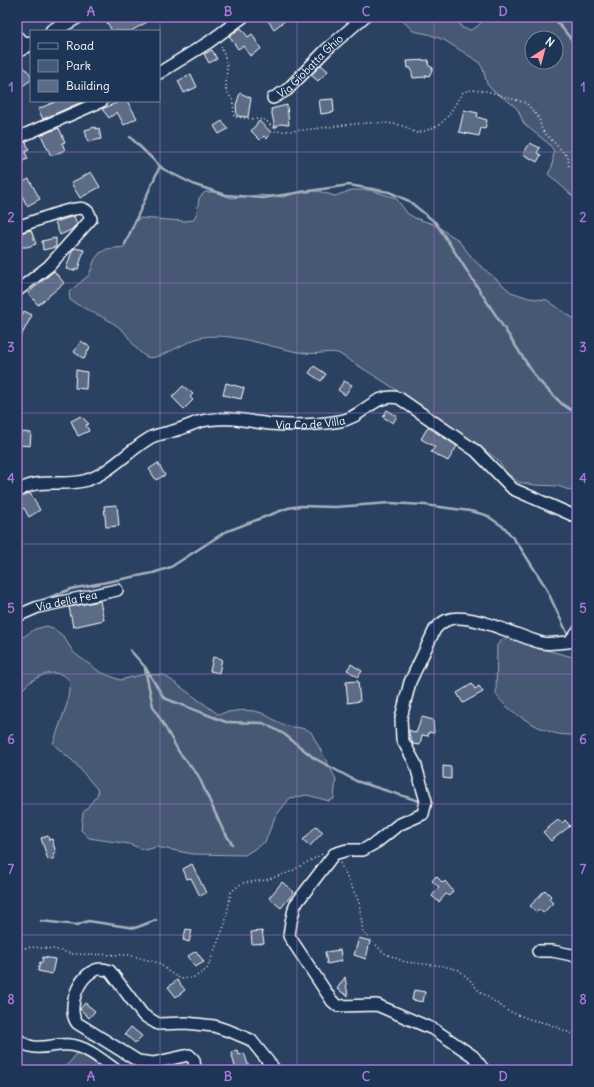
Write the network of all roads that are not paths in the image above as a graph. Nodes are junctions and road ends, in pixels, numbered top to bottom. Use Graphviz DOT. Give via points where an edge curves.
graph roads {
  1 [pos="77,17"];
  2 [pos="243,17"];
  3 [pos="364,17"];
  4 [pos="54,30"];
  5 [pos="160,72"];
  6 [pos="273,98"];
  7 [pos="100,102"];
  8 [pos="17,138"];
  9 [pos="17,227"];
  10 [pos="17,291"];
  11 [pos="17,492"];
  12 [pos="577,517"];
  13 [pos="117,590"];
  14 [pos="17,616"];
  15 [pos="577,632"];
  16 [pos="538,951"];
  17 [pos="577,956"];
  18 [pos="17,1038"];
  19 [pos="116,1070"];
  20 [pos="195,1070"];
  21 [pos="275,1070"];
  22 [pos="484,1070"];
  1 -- 4 [label="main road"];
  2 -- 5 [label="street"];
  3 -- 6 [label="street, Via Giobatta Ghio" via="326,50 287,90"];
  7 -- 8 [label="street"];
  9 -- 10 [label="street" via="73,209 83,208 88,211 91,219 49,266"];
  11 -- 12 [label="street, Via Co de Villa" via="40,483 80,482 90,479 108,469 152,436 200,422 234,419 306,426 351,419 376,401 389,396 399,398 476,451 513,489"];
  13 -- 14 [label="street, Via della Fea" via="38,606"];
  15 -- 22 [label="street" via="569,642 543,643 496,626 463,619 455,618 435,629 410,682 401,718 402,739 416,763 426,801 422,814 398,825 363,850 347,850 337,858 296,905 290,922 289,936 338,1006 376,1005 435,1030 473,1056"];
  16 -- 17 [label="street"];
  18 -- 19 [label="street" via="34,1048 70,1045 82,1048"];
  20 -- 21 [label="street" via="194,1060 189,1055 153,1063 138,1061 77,1023 72,1017 72,1010 79,985 94,970 102,968 110,971 143,1015 158,1024 214,1026 232,1032 251,1040"];
}
